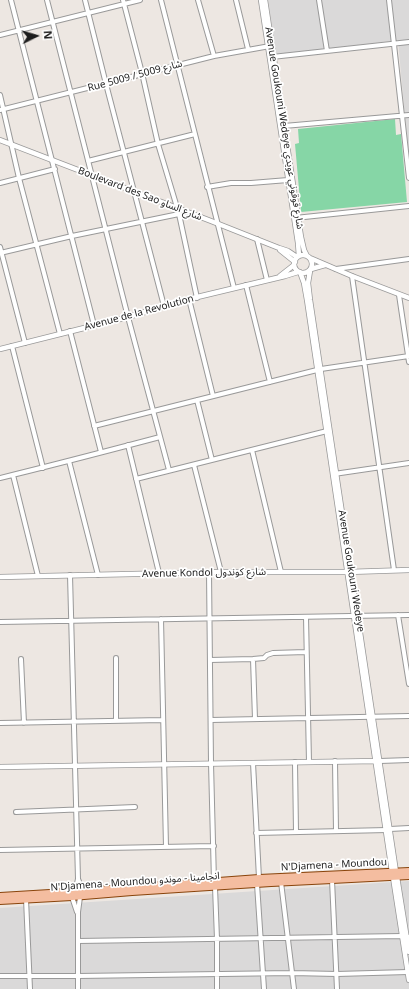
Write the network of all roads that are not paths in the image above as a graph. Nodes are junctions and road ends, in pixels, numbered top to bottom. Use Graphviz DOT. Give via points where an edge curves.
graph roads {
  1 [pos="10,0"];
  2 [pos="47,0"];
  3 [pos="85,0"];
  4 [pos="140,0"];
  5 [pos="161,0"];
  6 [pos="198,0"];
  7 [pos="236,0"];
  8 [pos="261,0"];
  9 [pos="265,0"];
  10 [pos="319,0"];
  11 [pos="389,0"];
  12 [pos="124,2"];
  13 [pos="88,12"];
  14 [pos="52,22"];
  15 [pos="18,31"];
  16 [pos="0,35"];
  17 [pos="409,42"];
  18 [pos="394,43"];
  19 [pos="270,46"];
  20 [pos="248,49"];
  21 [pos="327,51"];
  22 [pos="214,56"];
  23 [pos="272,58"];
  24 [pos="177,64"];
  25 [pos="142,73"];
  26 [pos="106,84"];
  27 [pos="71,92"];
  28 [pos="0,95"];
  29 [pos="36,101"];
  30 [pos="2,109"];
  31 [pos="402,116"];
  32 [pos="409,116"];
  33 [pos="284,126"];
  34 [pos="195,134"];
  35 [pos="0,140"];
  36 [pos="12,144"];
  37 [pos="158,144"];
  38 [pos="124,153"];
  39 [pos="52,160"];
  40 [pos="88,161"];
  41 [pos="55,169"];
  42 [pos="92,176"];
  43 [pos="19,178"];
  44 [pos="409,178"];
  45 [pos="288,180"];
  46 [pos="0,183"];
  47 [pos="207,187"];
  48 [pos="134,192"];
  49 [pos="409,206"];
  50 [pos="177,208"];
  51 [pos="179,214"];
  52 [pos="296,218"];
  53 [pos="141,222"];
  54 [pos="217,223"];
  55 [pos="106,229"];
  56 [pos="72,236"];
  57 [pos="257,239"];
  58 [pos="298,243"];
  59 [pos="36,244"];
  60 [pos="0,247"];
  61 [pos="279,248"];
  62 [pos="285,250"];
  63 [pos="1,253"];
  64 [pos="308,257"];
  65 [pos="409,259"];
  66 [pos="296,260"];
  67 [pos="325,265"];
  68 [pos="336,269"];
  69 [pos="310,270"];
  70 [pos="299,272"];
  71 [pos="352,276"];
  72 [pos="278,277"];
  73 [pos="267,280"];
  74 [pos="246,285"];
  75 [pos="234,288"];
  76 [pos="399,295"];
  77 [pos="197,298"];
  78 [pos="409,298"];
  79 [pos="189,299"];
  80 [pos="164,306"];
  81 [pos="128,317"];
  82 [pos="94,325"];
  83 [pos="70,331"];
  84 [pos="60,334"];
  85 [pos="25,343"];
  86 [pos="12,346"];
  87 [pos="0,349"];
  88 [pos="409,356"];
  89 [pos="364,362"];
  90 [pos="409,362"];
  91 [pos="319,370"];
  92 [pos="270,382"];
  93 [pos="213,396"];
  94 [pos="197,400"];
  95 [pos="154,411"];
  96 [pos="94,426"];
  97 [pos="327,432"];
  98 [pos="160,437"];
  99 [pos="128,445"];
  100 [pos="252,450"];
  101 [pos="101,452"];
  102 [pos="212,460"];
  103 [pos="69,462"];
  104 [pos="409,464"];
  105 [pos="194,465"];
  106 [pos="43,468"];
  107 [pos="379,468"];
  108 [pos="169,470"];
  109 [pos="335,474"];
  110 [pos="13,475"];
  111 [pos="0,478"];
  112 [pos="136,479"];
  113 [pos="394,570"];
  114 [pos="409,570"];
  115 [pos="350,571"];
  116 [pos="208,572"];
  117 [pos="221,572"];
  118 [pos="281,572"];
  119 [pos="159,573"];
  120 [pos="70,575"];
  121 [pos="98,575"];
  122 [pos="38,576"];
  123 [pos="0,577"];
  124 [pos="398,615"];
  125 [pos="409,615"];
  126 [pos="356,616"];
  127 [pos="306,617"];
  128 [pos="210,618"];
  129 [pos="161,619"];
  130 [pos="71,621"];
  131 [pos="0,622"];
  132 [pos="306,652"];
  133 [pos="116,658"];
  134 [pos="21,659"];
  135 [pos="253,659"];
  136 [pos="210,660"];
  137 [pos="409,684"];
  138 [pos="409,716"];
  139 [pos="372,717"];
  140 [pos="308,718"];
  141 [pos="255,719"];
  142 [pos="163,720"];
  143 [pos="211,720"];
  144 [pos="116,721"];
  145 [pos="73,722"];
  146 [pos="0,723"];
  147 [pos="24,723"];
  148 [pos="409,760"];
  149 [pos="335,761"];
  150 [pos="378,761"];
  151 [pos="295,762"];
  152 [pos="309,762"];
  153 [pos="211,763"];
  154 [pos="253,763"];
  155 [pos="164,764"];
  156 [pos="74,766"];
  157 [pos="0,767"];
  158 [pos="136,807"];
  159 [pos="75,809"];
  160 [pos="16,812"];
  161 [pos="409,828"];
  162 [pos="388,829"];
  163 [pos="336,831"];
  164 [pos="296,832"];
  165 [pos="256,833"];
  166 [pos="214,846"];
  167 [pos="166,847"];
  168 [pos="76,849"];
  169 [pos="0,850"];
  170 [pos="409,871"];
  171 [pos="395,874"];
  172 [pos="409,876"];
  173 [pos="78,879"];
  174 [pos="332,880"];
  175 [pos="258,881"];
  176 [pos="281,882"];
  177 [pos="271,883"];
  178 [pos="215,884"];
  179 [pos="82,894"];
  180 [pos="74,895"];
  181 [pos="0,896"];
  182 [pos="26,899"];
  183 [pos="0,901"];
  184 [pos="78,912"];
  185 [pos="334,937"];
  186 [pos="406,937"];
  187 [pos="260,938"];
  188 [pos="288,938"];
  189 [pos="217,939"];
  190 [pos="78,941"];
  191 [pos="409,952"];
  192 [pos="408,972"];
  193 [pos="292,973"];
  194 [pos="217,974"];
  195 [pos="262,974"];
  196 [pos="337,974"];
  197 [pos="0,976"];
  198 [pos="30,976"];
  199 [pos="78,976"];
  200 [pos="409,980"];
  201 [pos="30,989"];
  202 [pos="78,989"];
  203 [pos="217,989"];
  204 [pos="264,989"];
  205 [pos="294,989"];
  206 [pos="337,989"];
  1 -- 15 [label="street"];
  2 -- 14 [label="street"];
  3 -- 13 [label="street"];
  4 -- 12 [label="street"];
  5 -- 24 [label="street"];
  6 -- 22 [label="street"];
  7 -- 20 [label="street"];
  8 -- 19 [label="street, Avenue Goukouni Wedeye شارع قوقوني عويدي"];
  9 -- 19 [label="street, Avenue Goukouni Wedeye شارع قوقوني عويدي"];
  10 -- 21 [label="street"];
  11 -- 18 [label="street"];
  12 -- 13 [label="street"];
  12 -- 25 [label="street"];
  13 -- 14 [label="street"];
  13 -- 26 [label="street"];
  14 -- 15 [label="street"];
  14 -- 27 [label="street"];
  15 -- 16 [label="street"];
  15 -- 29 [label="street"];
  17 -- 18 [label="street"];
  18 -- 21 [label="street"];
  18 -- 31 [label="street"];
  19 -- 20 [label="street, Rue 5009 / شارع 5009"];
  19 -- 23 [label="street, Avenue Goukouni Wedeye شارع قوقوني عويدي"];
  20 -- 22 [label="street, Rue 5009 / شارع 5009"];
  21 -- 23 [label="street"];
  22 -- 24 [label="street, Rue 5009 / شارع 5009"];
  23 -- 33 [label="street, Avenue Goukouni Wedeye شارع قوقوني عويدي"];
  23 -- 45 [label="street, Avenue Goukouni Wedeye شارع قوقوني عويدي"];
  24 -- 25 [label="street, Rue 5009 / شارع 5009"];
  24 -- 34 [label="street"];
  25 -- 26 [label="street, Rue 5009 / شارع 5009"];
  25 -- 37 [label="street"];
  26 -- 27 [label="street, Rue 5009 / شارع 5009"];
  26 -- 38 [label="street"];
  27 -- 29 [label="street, Rue 5009 / شارع 5009"];
  27 -- 40 [label="street"];
  28 -- 30 [label="street"];
  29 -- 30 [label="street, Rue 5009 / شارع 5009"];
  29 -- 39 [label="street"];
  30 -- 36 [label="street"];
  31 -- 32 [label="street"];
  31 -- 33 [label="street"];
  31 -- 44 [label="street"];
  33 -- 52 [label="street, Avenue Goukouni Wedeye شارع قوقوني عويدي"];
  34 -- 37 [label="street"];
  34 -- 47 [label="street"];
  35 -- 36 [label="street, Boulevard des Sao شارع الساو"];
  36 -- 39 [label="street, Boulevard des Sao شارع الساو"];
  36 -- 43 [label="street"];
  37 -- 38 [label="street"];
  37 -- 50 [label="street"];
  38 -- 40 [label="street"];
  38 -- 48 [label="street"];
  39 -- 41 [label="street"];
  39 -- 42 [label="street, Boulevard des Sao شارع الساو"];
  40 -- 42 [label="street"];
  41 -- 43 [label="street"];
  41 -- 56 [label="street"];
  42 -- 48 [label="street, Boulevard des Sao شارع الساو"];
  42 -- 55 [label="street"];
  43 -- 46 [label="street"];
  43 -- 59 [label="street"];
  45 -- 47 [label="street"];
  45 -- 52 [label="street, Avenue Goukouni Wedeye شارع قوقوني عويدي"];
  47 -- 54 [label="street"];
  48 -- 50 [label="street, Boulevard des Sao شارع الساو"];
  48 -- 53 [label="street"];
  49 -- 52 [label="street"];
  50 -- 51 [label="street"];
  50 -- 54 [label="street, Boulevard des Sao شارع الساو"];
  51 -- 53 [label="street"];
  51 -- 77 [label="street"];
  52 -- 58 [label="street, Avenue Goukouni Wedeye شارع قوقوني عويدي"];
  52 -- 64 [label="street, Avenue Goukouni Wedeye شارع قوقوني عويدي"];
  53 -- 55 [label="street"];
  53 -- 80 [label="street"];
  54 -- 57 [label="street, Boulevard des Sao شارع الساو"];
  54 -- 75 [label="street"];
  55 -- 56 [label="street"];
  55 -- 81 [label="street"];
  56 -- 59 [label="street"];
  56 -- 82 [label="street"];
  57 -- 61 [label="street, Boulevard des Sao شارع الساو"];
  57 -- 73 [label="street"];
  58 -- 62 [label="street"];
  58 -- 66 [label="street, Avenue Goukouni Wedeye شارع قوقوني عويدي"];
  59 -- 63 [label="street"];
  59 -- 84 [label="street"];
  60 -- 63 [label="street"];
  61 -- 62 [label="street, Boulevard des Sao شارع الساو"];
  61 -- 66 [label="street, Boulevard des Sao شارع الساو"];
  62 -- 66 [label="street, Boulevard des Sao شارع الساو"];
  63 -- 85 [label="street"];
  64 -- 66 [label="street" via="303,255"];
  64 -- 67 [label="street"];
  64 -- 69 [label="street" via="312,263"];
  65 -- 68 [label="street"];
  66 -- 70 [label="street" via="295,268"];
  66 -- 72 [label="street, Avenue de la Revolution"];
  67 -- 68 [label="street"];
  67 -- 69 [label="street"];
  68 -- 71 [label="street"];
  69 -- 70 [label="street"];
  69 -- 91 [label="street, Avenue Goukouni Wedeye" via="308,283"];
  70 -- 72 [label="street, Avenue de la Revolution"];
  70 -- 91 [label="street, Avenue Goukouni Wedeye" via="304,283"];
  71 -- 76 [label="street"];
  71 -- 89 [label="street"];
  72 -- 73 [label="street, Avenue de la Revolution"];
  73 -- 74 [label="street, Avenue de la Revolution"];
  74 -- 75 [label="street, Avenue de la Revolution"];
  74 -- 92 [label="street"];
  75 -- 77 [label="street, Avenue de la Revolution"];
  76 -- 78 [label="street"];
  76 -- 88 [label="street"];
  77 -- 79 [label="street, Avenue de la Revolution"];
  79 -- 80 [label="street, Avenue de la Revolution"];
  79 -- 93 [label="street"];
  80 -- 81 [label="street, Avenue de la Revolution"];
  81 -- 82 [label="street, Avenue de la Revolution"];
  81 -- 95 [label="street"];
  82 -- 83 [label="street, Avenue de la Revolution"];
  83 -- 84 [label="street, Avenue de la Revolution"];
  83 -- 96 [label="street"];
  84 -- 85 [label="street, Avenue de la Revolution"];
  85 -- 86 [label="street, Avenue de la Revolution"];
  86 -- 87 [label="street, Avenue de la Revolution"];
  86 -- 106 [label="street"];
  88 -- 89 [label="street"];
  88 -- 90 [label="street"];
  89 -- 91 [label="street"];
  89 -- 107 [label="street"];
  91 -- 92 [label="street"];
  91 -- 97 [label="street, Avenue Goukouni Wedeye"];
  91 -- 109 [label="street, Avenue Goukouni Wedeye"];
  92 -- 93 [label="street"];
  93 -- 94 [label="street"];
  94 -- 95 [label="street"];
  94 -- 102 [label="street"];
  95 -- 96 [label="street"];
  95 -- 98 [label="street"];
  96 -- 101 [label="street"];
  97 -- 100 [label="street"];
  97 -- 109 [label="street, Avenue Goukouni Wedeye"];
  98 -- 99 [label="street"];
  98 -- 108 [label="street"];
  99 -- 101 [label="street"];
  99 -- 112 [label="street"];
  100 -- 102 [label="street"];
  100 -- 118 [label="street"];
  101 -- 103 [label="street"];
  102 -- 105 [label="street"];
  103 -- 106 [label="street"];
  103 -- 121 [label="street"];
  104 -- 107 [label="street"];
  105 -- 108 [label="street"];
  105 -- 117 [label="street"];
  106 -- 110 [label="street"];
  107 -- 109 [label="street"];
  107 -- 113 [label="street"];
  108 -- 112 [label="street"];
  109 -- 115 [label="street, Avenue Goukouni Wedeye"];
  110 -- 111 [label="street"];
  110 -- 122 [label="street"];
  112 -- 119 [label="street"];
  113 -- 114 [label="street, Avenue Kondol شارع كوندول"];
  113 -- 115 [label="street, Avenue Kondol شارع كوندول"];
  115 -- 118 [label="street, Avenue Kondol شارع كوندول"];
  115 -- 126 [label="street, Avenue Goukouni Wedeye"];
  116 -- 117 [label="street, Avenue Kondol شارع كوندول"];
  116 -- 119 [label="street, Avenue Kondol شارع كوندول"];
  116 -- 128 [label="street"];
  117 -- 118 [label="street, Avenue Kondol شارع كوندول"];
  119 -- 121 [label="street, Avenue Kondol شارع كوندول"];
  120 -- 121 [label="street, Avenue Kondol شارع كوندول"];
  120 -- 122 [label="street, Avenue Kondol شارع كوندول"];
  120 -- 130 [label="street"];
  122 -- 123 [label="street, Avenue Kondol شارع كوندول"];
  124 -- 125 [label="street"];
  124 -- 126 [label="street"];
  124 -- 137 [label="street"];
  126 -- 127 [label="street"];
  126 -- 139 [label="street, Avenue Goukouni Wedeye"];
  127 -- 128 [label="street"];
  127 -- 132 [label="street"];
  128 -- 129 [label="street"];
  128 -- 136 [label="street"];
  129 -- 130 [label="street"];
  129 -- 142 [label="street"];
  130 -- 131 [label="street"];
  130 -- 145 [label="street"];
  132 -- 135 [label="street" via="273,653 264,658"];
  132 -- 140 [label="street"];
  133 -- 144 [label="street"];
  134 -- 147 [label="street"];
  135 -- 136 [label="street"];
  135 -- 141 [label="street"];
  136 -- 143 [label="street"];
  138 -- 139 [label="street"];
  139 -- 140 [label="street"];
  139 -- 150 [label="street, Avenue Goukouni Wedeye"];
  140 -- 141 [label="street"];
  140 -- 152 [label="street"];
  141 -- 143 [label="street"];
  142 -- 144 [label="street"];
  142 -- 155 [label="street"];
  143 -- 153 [label="street"];
  144 -- 145 [label="street"];
  145 -- 147 [label="street"];
  145 -- 156 [label="street"];
  146 -- 147 [label="street"];
  148 -- 150 [label="street"];
  149 -- 150 [label="street"];
  149 -- 152 [label="street"];
  149 -- 163 [label="street"];
  150 -- 162 [label="street, Avenue Goukouni Wedeye"];
  151 -- 152 [label="street"];
  151 -- 154 [label="street"];
  151 -- 164 [label="street"];
  153 -- 154 [label="street"];
  153 -- 155 [label="street"];
  153 -- 166 [label="street"];
  154 -- 165 [label="street"];
  155 -- 156 [label="street"];
  155 -- 167 [label="street"];
  156 -- 157 [label="street"];
  156 -- 159 [label="street"];
  158 -- 159 [label="street"];
  159 -- 160 [label="street"];
  159 -- 168 [label="street"];
  161 -- 162 [label="street"];
  162 -- 163 [label="street"];
  162 -- 171 [label="street, Avenue Goukouni Wedeye"];
  163 -- 164 [label="street"];
  164 -- 165 [label="street"];
  165 -- 175 [label="street"];
  166 -- 167 [label="street"];
  166 -- 178 [label="street"];
  167 -- 168 [label="street"];
  168 -- 169 [label="street"];
  168 -- 173 [label="street"];
  170 -- 171 [label="main road, N'Djamena - Moundou"];
  171 -- 172 [label="main road, N'Djamena - Moundou"];
  171 -- 174 [label="main road, N'Djamena - Moundou"];
  171 -- 175 [label="main road, N'Djamena - Moundou"];
  171 -- 186 [label="street, Avenue Goukouni Wedeye"];
  173 -- 179 [label="street"];
  173 -- 180 [label="street"];
  174 -- 176 [label="main road, N'Djamena - Moundou"];
  174 -- 185 [label="street"];
  175 -- 177 [label="main road, N'Djamena - Moundou انجامينا - موندو"];
  175 -- 178 [label="main road, N'Djamena - Moundou انجامينا - موندو"];
  175 -- 187 [label="street"];
  176 -- 177 [label="main road, N'Djamena - Moundou"];
  176 -- 188 [label="street"];
  178 -- 179 [label="main road, N'Djamena - Moundou انجامينا - موندو"];
  178 -- 189 [label="street"];
  179 -- 180 [label="main road, N'Djamena - Moundou انجامينا - موندو"];
  179 -- 184 [label="street"];
  180 -- 181 [label="main road, N'Djamena - Moundou انجامينا - موندو"];
  180 -- 182 [label="main road, N'Djamena - Moundou انجامينا - موندو"];
  180 -- 184 [label="street"];
  182 -- 183 [label="main road, N'Djamena - Moundou انجامينا - موندو"];
  182 -- 198 [label="street"];
  184 -- 190 [label="street"];
  185 -- 186 [label="street"];
  185 -- 188 [label="street"];
  185 -- 196 [label="street"];
  186 -- 191 [label="street"];
  186 -- 192 [label="street"];
  187 -- 188 [label="street"];
  187 -- 189 [label="street"];
  187 -- 195 [label="street"];
  188 -- 193 [label="street"];
  189 -- 190 [label="street"];
  189 -- 194 [label="street"];
  190 -- 199 [label="street"];
  192 -- 196 [label="street"];
  192 -- 200 [label="street"];
  193 -- 195 [label="street"];
  193 -- 196 [label="street"];
  193 -- 205 [label="street"];
  194 -- 195 [label="street"];
  194 -- 199 [label="street"];
  194 -- 203 [label="street"];
  195 -- 204 [label="street"];
  196 -- 206 [label="street"];
  197 -- 198 [label="street"];
  198 -- 199 [label="street"];
  198 -- 201 [label="street"];
  199 -- 202 [label="street"];
}
